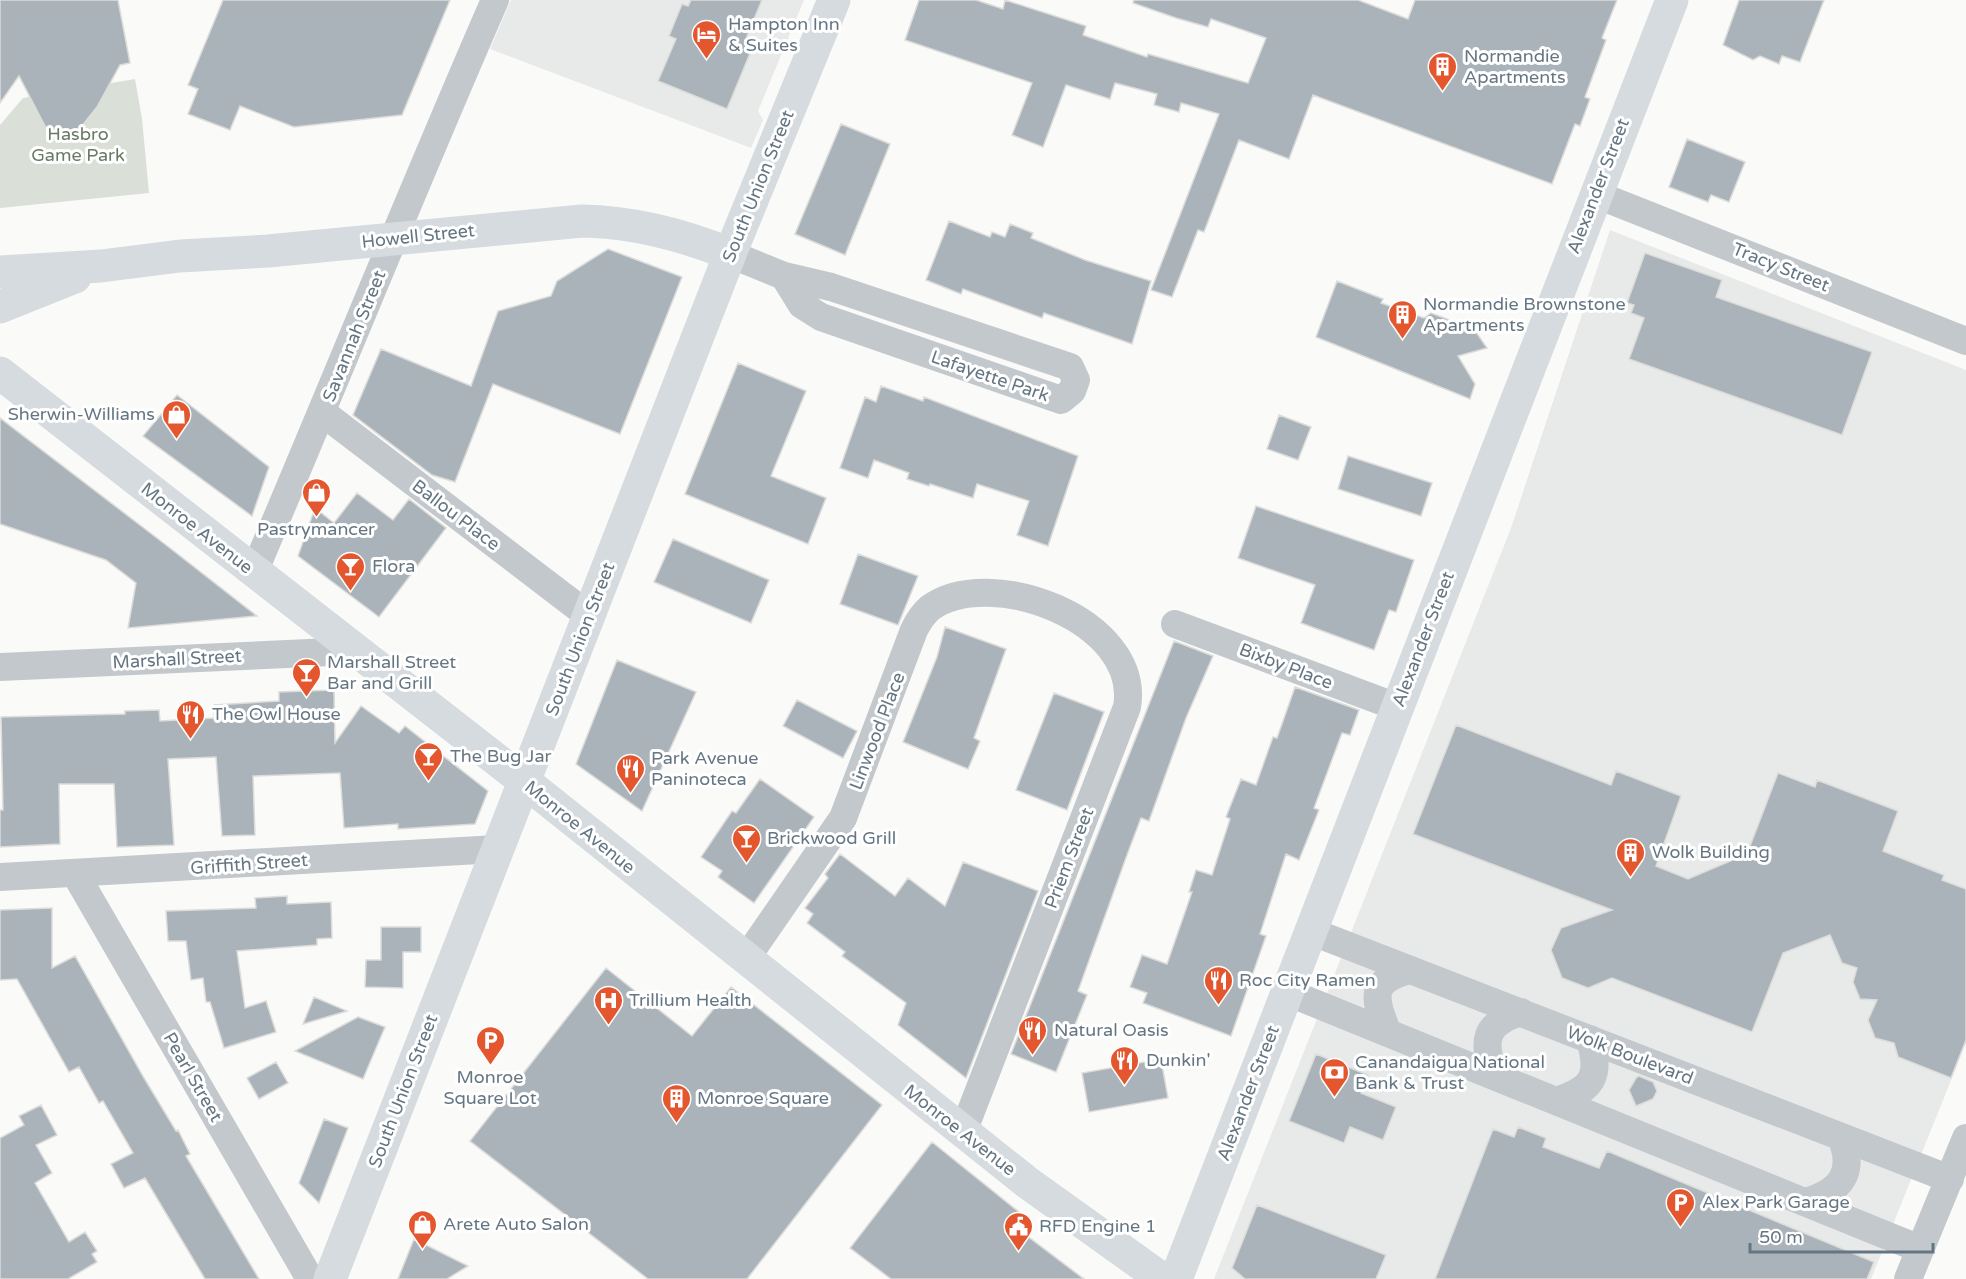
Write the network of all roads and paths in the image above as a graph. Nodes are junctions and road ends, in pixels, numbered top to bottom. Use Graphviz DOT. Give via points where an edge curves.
graph roads {
  1 [pos="495,0"];
  2 [pos="834,0"];
  3 [pos="1672,0"];
  4 [pos="1595,194"];
  5 [pos="395,239"];
  6 [pos="730,254"];
  7 [pos="101,266"];
  8 [pos="0,272"];
  9 [pos="784,276"];
  10 [pos="0,307"];
  11 [pos="948,325"];
  12 [pos="1966,341"];
  13 [pos="936,357"];
  14 [pos="0,373"];
  15 [pos="323,413"];
  16 [pos="254,572"];
  17 [pos="1057,609"];
  18 [pos="589,616"];
  19 [pos="1175,624"];
  20 [pos="353,651"];
  21 [pos="0,667"];
  22 [pos="1396,707"];
  23 [pos="524,781"];
  24 [pos="497,849"];
  25 [pos="76,875"];
  26 [pos="0,877"];
  27 [pos="1310,930"];
  28 [pos="746,960"];
  29 [pos="1411,970"];
  30 [pos="1287,992"];
  31 [pos="1521,1012"];
  32 [pos="1388,1033"];
  33 [pos="1590,1039"];
  34 [pos="1494,1076"];
  35 [pos="1556,1101"];
  36 [pos="963,1132"];
  37 [pos="1841,1137"];
  38 [pos="1966,1138"];
  39 [pos="1950,1179"];
  40 [pos="1805,1202"];
  41 [pos="1920,1249"];
  42 [pos="310,1279"];
  43 [pos="330,1279"];
  44 [pos="1162,1279"];
  45 [pos="1176,1279"];
  46 [pos="1908,1279"];
  1 -- 5 [label="street, Savannah Street"];
  2 -- 6 [label="main road, South Union Street"];
  3 -- 4 [label="main road, Alexander Street"];
  4 -- 12 [label="street, Tracy Street"];
  4 -- 22 [label="main road, Alexander Street"];
  5 -- 6 [label="main road, Howell Street" via="559,223 612,222 658,230"];
  5 -- 7 [label="main road, Howell Street"];
  5 -- 15 [label="street, Savannah Street"];
  6 -- 9 [label="street"];
  6 -- 18 [label="main road, South Union Street"];
  7 -- 8 [label="main road, Howell Street"];
  7 -- 10 [label="main road, Howell Street"];
  9 -- 11 [label="street, Lafayette Park"];
  9 -- 13 [label="street, Lafayette Park" via="802,305 821,317"];
  11 -- 13 [label="street"];
  11 -- 13 [label="street, Lafayette Park" via="1070,368 1076,380 1072,391 1061,400"];
  14 -- 16 [label="main road, Monroe Avenue"];
  15 -- 16 [label="street, Savannah Street"];
  15 -- 18 [label="street, Ballou Place"];
  16 -- 20 [label="main road, Monroe Avenue"];
  17 -- 28 [label="street, Linwood Place" via="1009,596 983,594 943,601 920,619 843,818"];
  17 -- 36 [label="street, Priem Street" via="1095,630 1111,646 1128,679 1127,707"];
  18 -- 23 [label="main road, South Union Street"];
  19 -- 22 [label="street, Bixby Place"];
  20 -- 21 [label="street, Marshall Street"];
  20 -- 23 [label="main road, Monroe Avenue"];
  22 -- 27 [label="main road, Alexander Street"];
  23 -- 24 [label="main road, South Union Street"];
  23 -- 28 [label="main road, Monroe Avenue"];
  24 -- 25 [label="street, Griffith Street"];
  24 -- 43 [label="main road, South Union Street"];
  25 -- 26 [label="street, Griffith Street"];
  25 -- 42 [label="street, Pearl Street"];
  27 -- 29 [label="street, Wolk Boulevard"];
  27 -- 30 [label="main road, Alexander Street"];
  28 -- 36 [label="main road, Monroe Avenue"];
  29 -- 31 [label="street, Wolk Boulevard"];
  29 -- 32 [label="street" via="1391,975 1376,995"];
  30 -- 32 [label="street"];
  30 -- 45 [label="main road, Alexander Street"];
  31 -- 33 [label="street, Wolk Boulevard"];
  31 -- 34 [label="street" via="1495,1023 1489,1031"];
  32 -- 34 [label="street"];
  33 -- 35 [label="street" via="1596,1072 1578,1094"];
  33 -- 37 [label="street, Wolk Boulevard"];
  34 -- 35 [label="street"];
  35 -- 40 [label="street"];
  36 -- 44 [label="main road, Monroe Avenue"];
  37 -- 39 [label="street, Wolk Boulevard"];
  37 -- 40 [label="street" via="1848,1161 1845,1175 1822,1197"];
  38 -- 39 [label="street"];
  39 -- 41 [label="street"];
  40 -- 41 [label="street"];
  41 -- 46 [label="street"];
}
